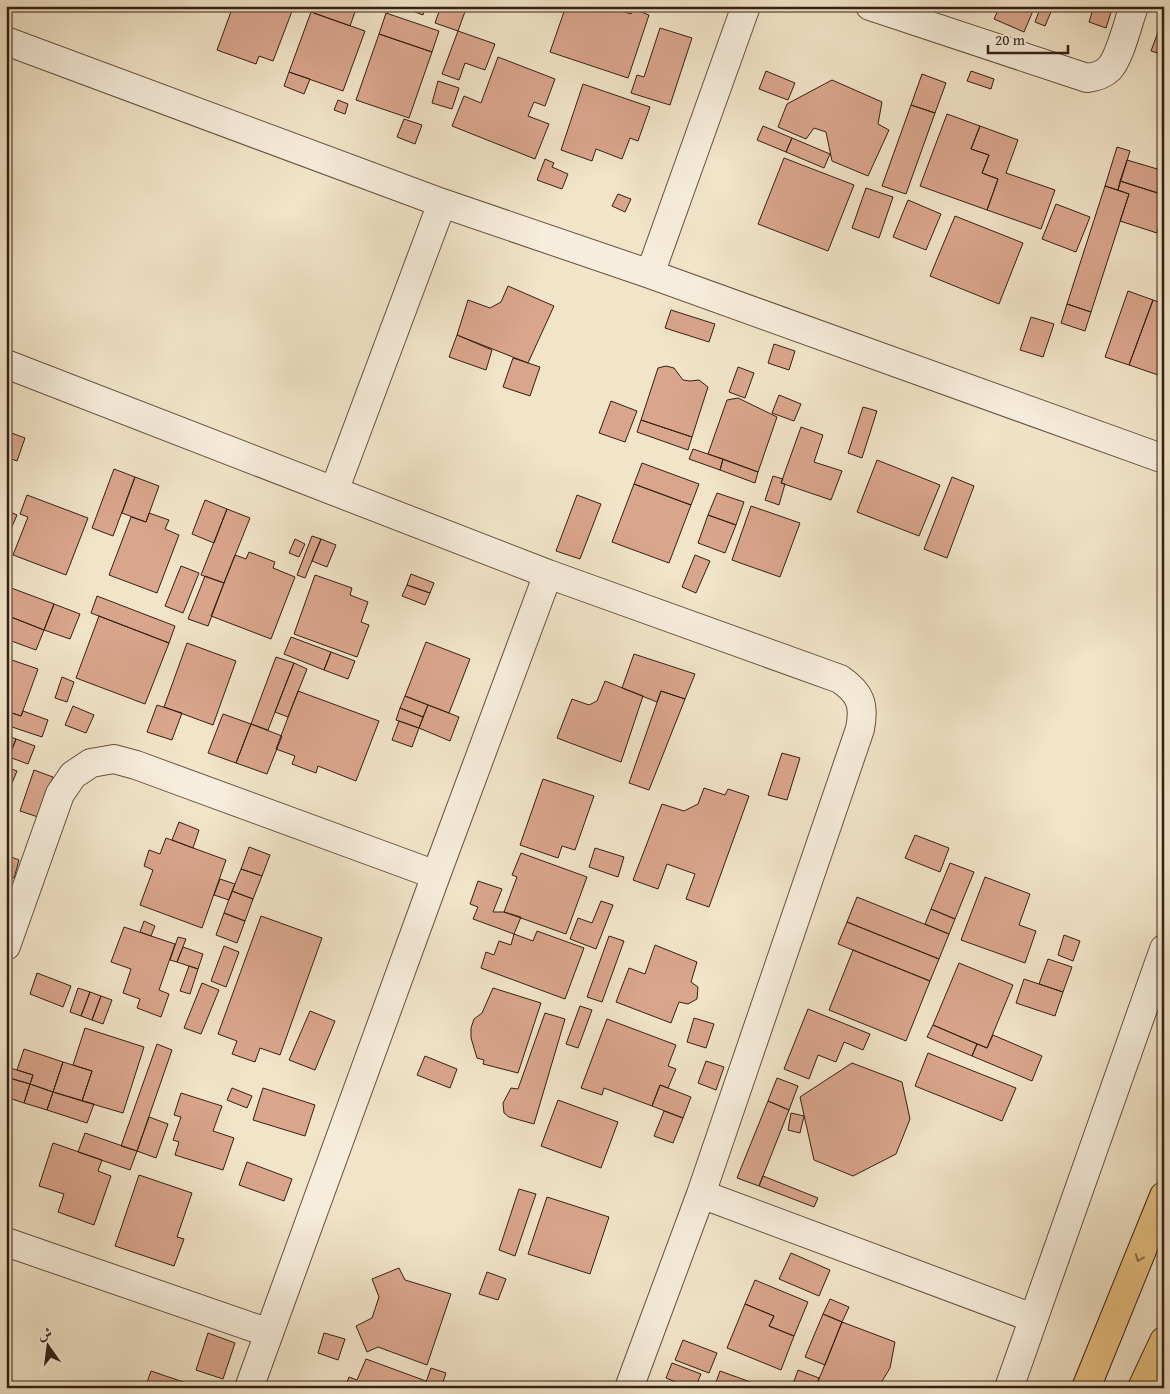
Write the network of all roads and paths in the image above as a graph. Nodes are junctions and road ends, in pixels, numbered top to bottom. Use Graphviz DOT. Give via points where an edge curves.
graph roads {
  1 [pos="746,6"];
  2 [pos="870,6"];
  3 [pos="1134,6"];
  4 [pos="6,41"];
  5 [pos="442,203"];
  6 [pos="650,274"];
  7 [pos="6,364"];
  8 [pos="1164,459"];
  9 [pos="334,490"];
  10 [pos="548,574"];
  11 [pos="436,874"];
  12 [pos="6,946"];
  13 [pos="1164,949"];
  14 [pos="701,1194"];
  15 [pos="1164,1196"];
  16 [pos="6,1242"];
  17 [pos="1033,1318"];
  18 [pos="269,1333"];
  19 [pos="1164,1342"];
  20 [pos="249,1388"];
  21 [pos="629,1388"];
  22 [pos="1009,1388"];
  23 [pos="1086,1388"];
  24 [pos="1142,1388"];
  1 -- 6 [label="street"];
  2 -- 3 [label="street" via="1087,78 1108,70 1115,60"];
  4 -- 5 [label="street"];
  5 -- 6 [label="street"];
  5 -- 9 [label="street"];
  6 -- 8 [label="street"];
  7 -- 9 [label="street"];
  9 -- 10 [label="street"];
  10 -- 11 [label="street"];
  10 -- 14 [label="street" via="840,679 860,700 863,714 860,729"];
  11 -- 12 [label="street" via="136,765 114,760 92,763 73,775 60,794"];
  11 -- 18 [label="street"];
  13 -- 17 [label="street"];
  14 -- 17 [label="street"];
  14 -- 21 [label="street"];
  15 -- 23 [label="highway, one-way"];
  16 -- 18 [label="street"];
  17 -- 22 [label="street"];
  18 -- 20 [label="street"];
  19 -- 24 [label="highway"];
}
